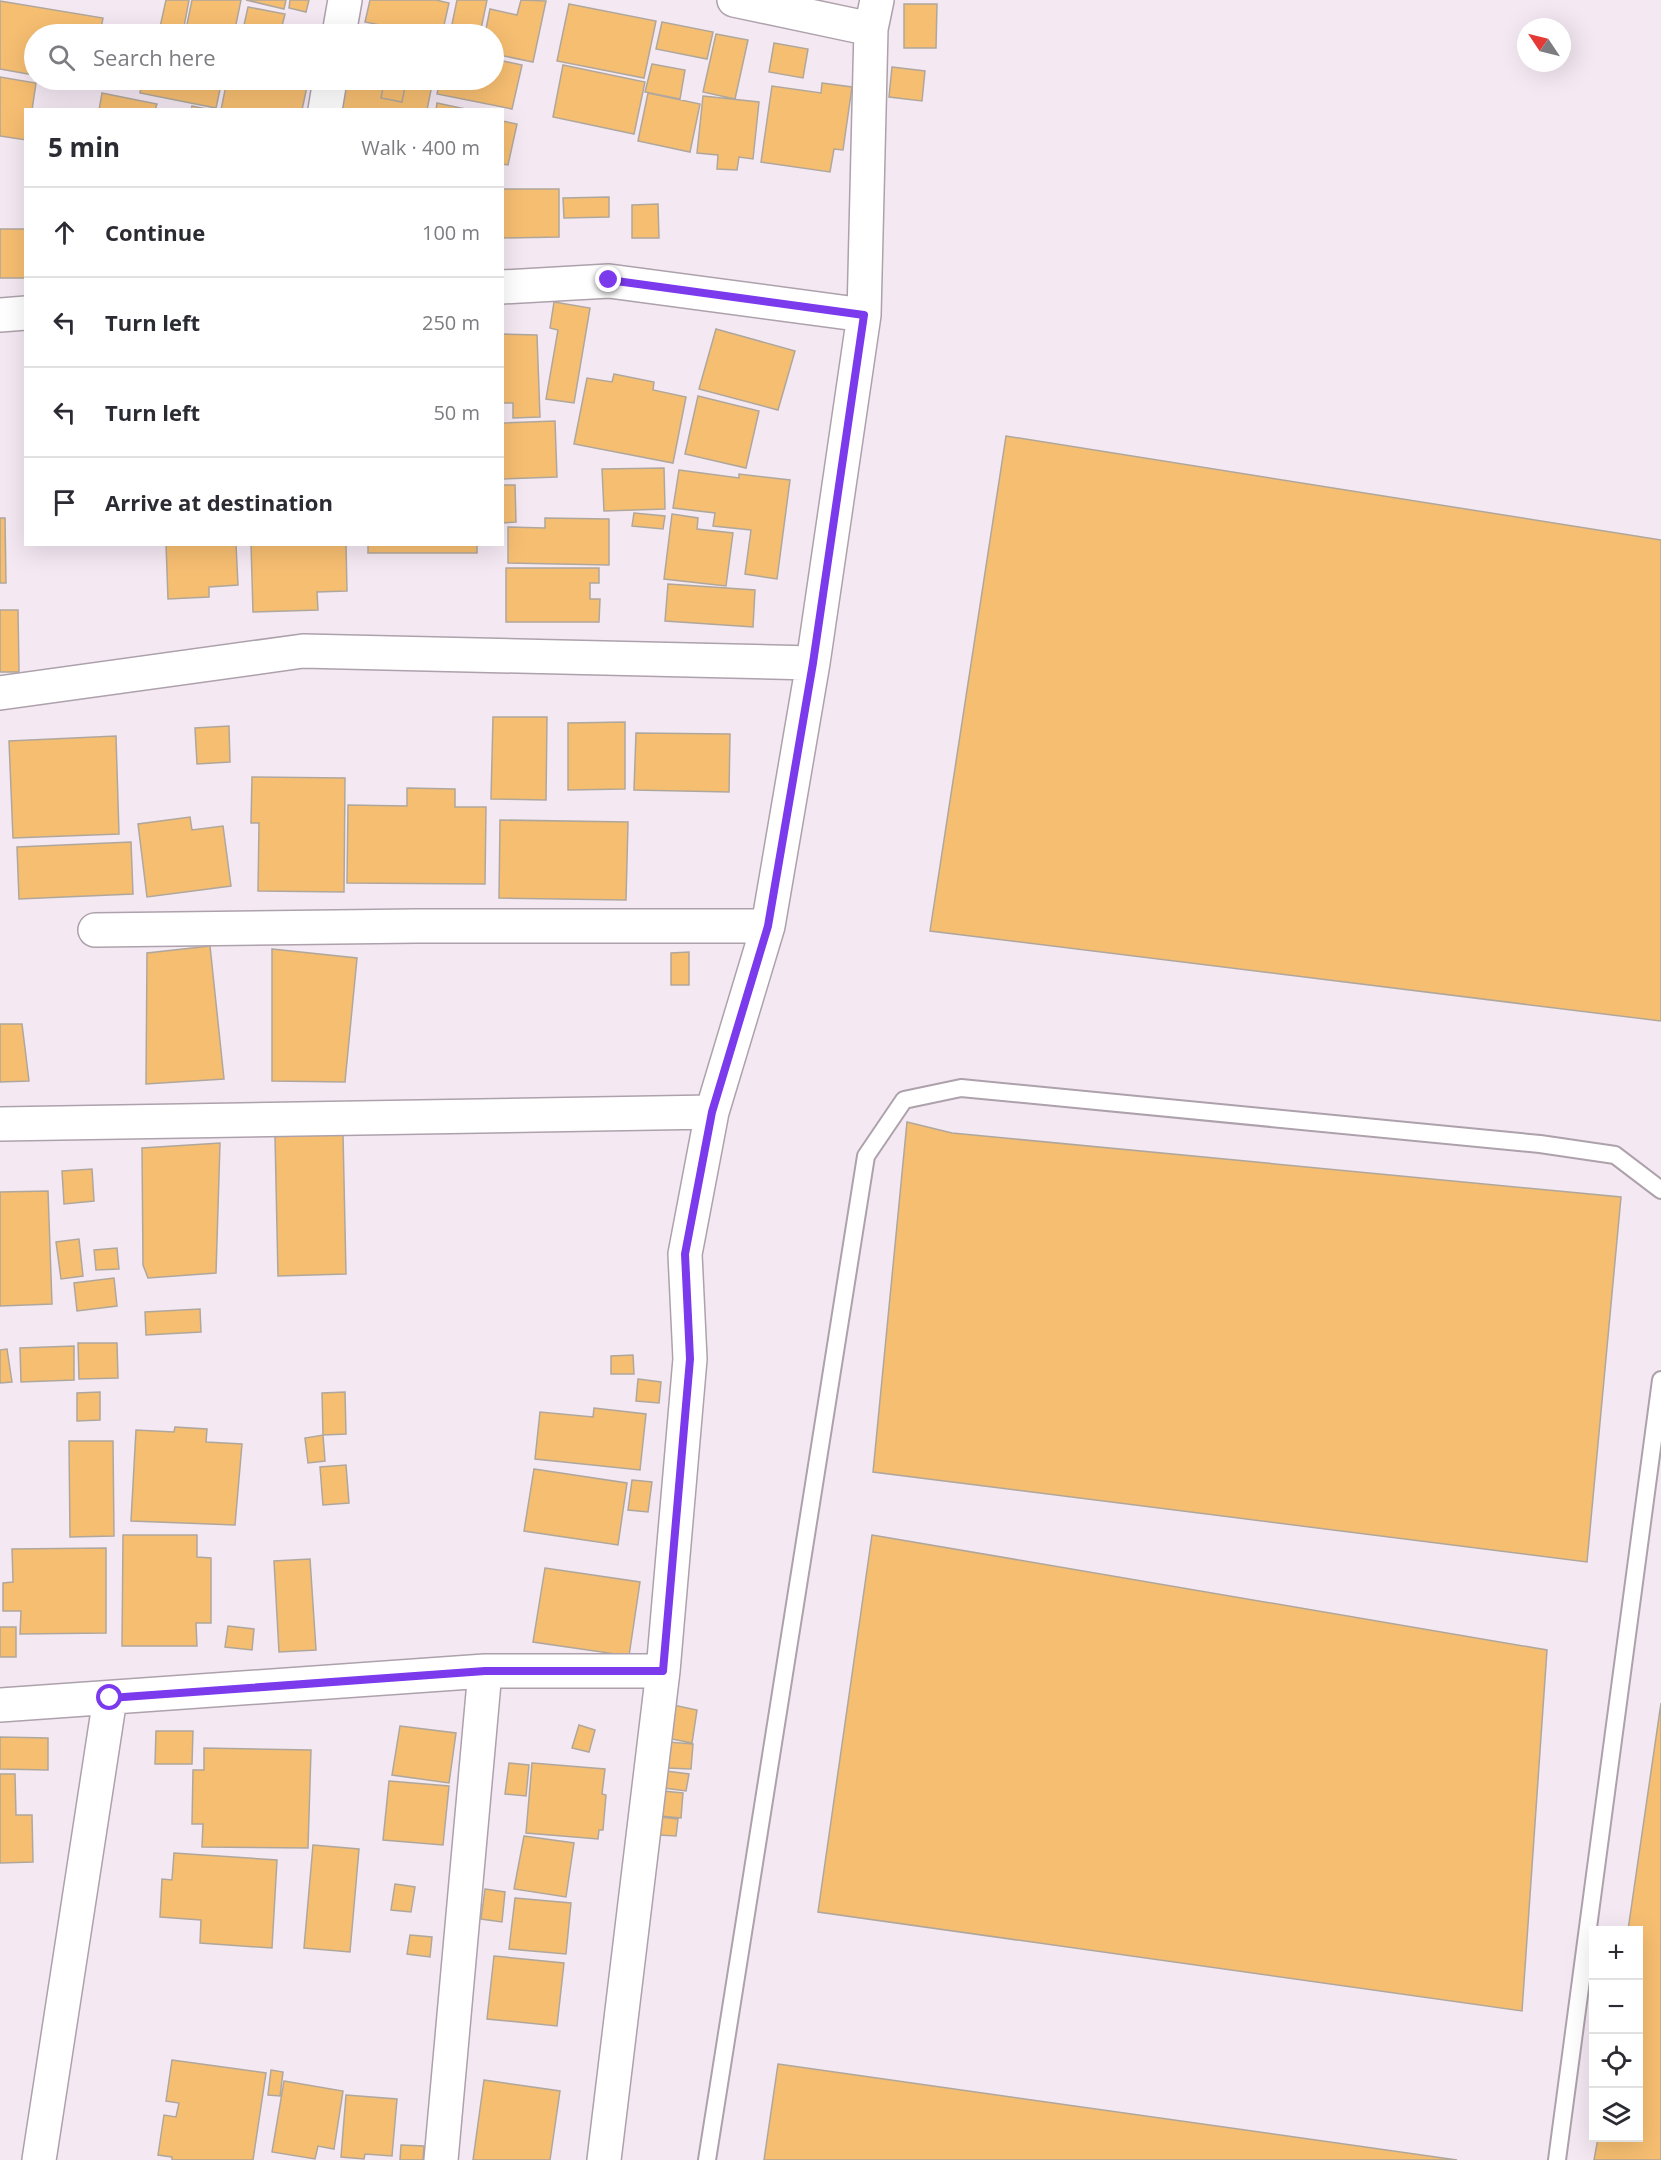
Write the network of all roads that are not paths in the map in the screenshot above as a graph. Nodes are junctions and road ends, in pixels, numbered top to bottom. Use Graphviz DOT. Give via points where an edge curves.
graph roads {
  1 [pos="345,0"];
  2 [pos="734,0"];
  3 [pos="874,14"];
  4 [pos="341,24"];
  5 [pos="328,90"];
  6 [pos="325,108"];
  7 [pos="504,286"];
  8 [pos="24,314"];
  9 [pos="0,315"];
  10 [pos="864,315"];
  11 [pos="813,663"];
  12 [pos="0,693"];
  13 [pos="768,926"];
  14 [pos="95,930"];
  15 [pos="712,1112"];
  16 [pos="0,1124"];
  17 [pos="1661,1190"];
  18 [pos="1661,1380"];
  19 [pos="485,1671"];
  20 [pos="663,1671"];
  21 [pos="110,1698"];
  22 [pos="0,1704"];
  23 [pos="39,2160"];
  24 [pos="441,2160"];
  25 [pos="604,2160"];
  26 [pos="707,2160"];
  27 [pos="1557,2160"];
  1 -- 4 [label="street"];
  2 -- 3 [label="street"];
  3 -- 10 [label="street"];
  5 -- 6 [label="street"];
  7 -- 10 [label="street" via="609,280"];
  8 -- 9 [label="street"];
  10 -- 11 [label="street"];
  11 -- 12 [label="street" via="303,651"];
  11 -- 13 [label="street"];
  13 -- 14 [label="street"];
  13 -- 15 [label="street"];
  15 -- 16 [label="street"];
  15 -- 20 [label="street" via="685,1254 690,1359"];
  17 -- 26 [label="lane" via="1615,1155 1540,1144 961,1088 904,1100 866,1156"];
  18 -- 27 [label="lane"];
  19 -- 20 [label="street"];
  19 -- 21 [label="street"];
  19 -- 24 [label="street"];
  20 -- 25 [label="street"];
  21 -- 22 [label="street"];
  21 -- 23 [label="street"];
}
